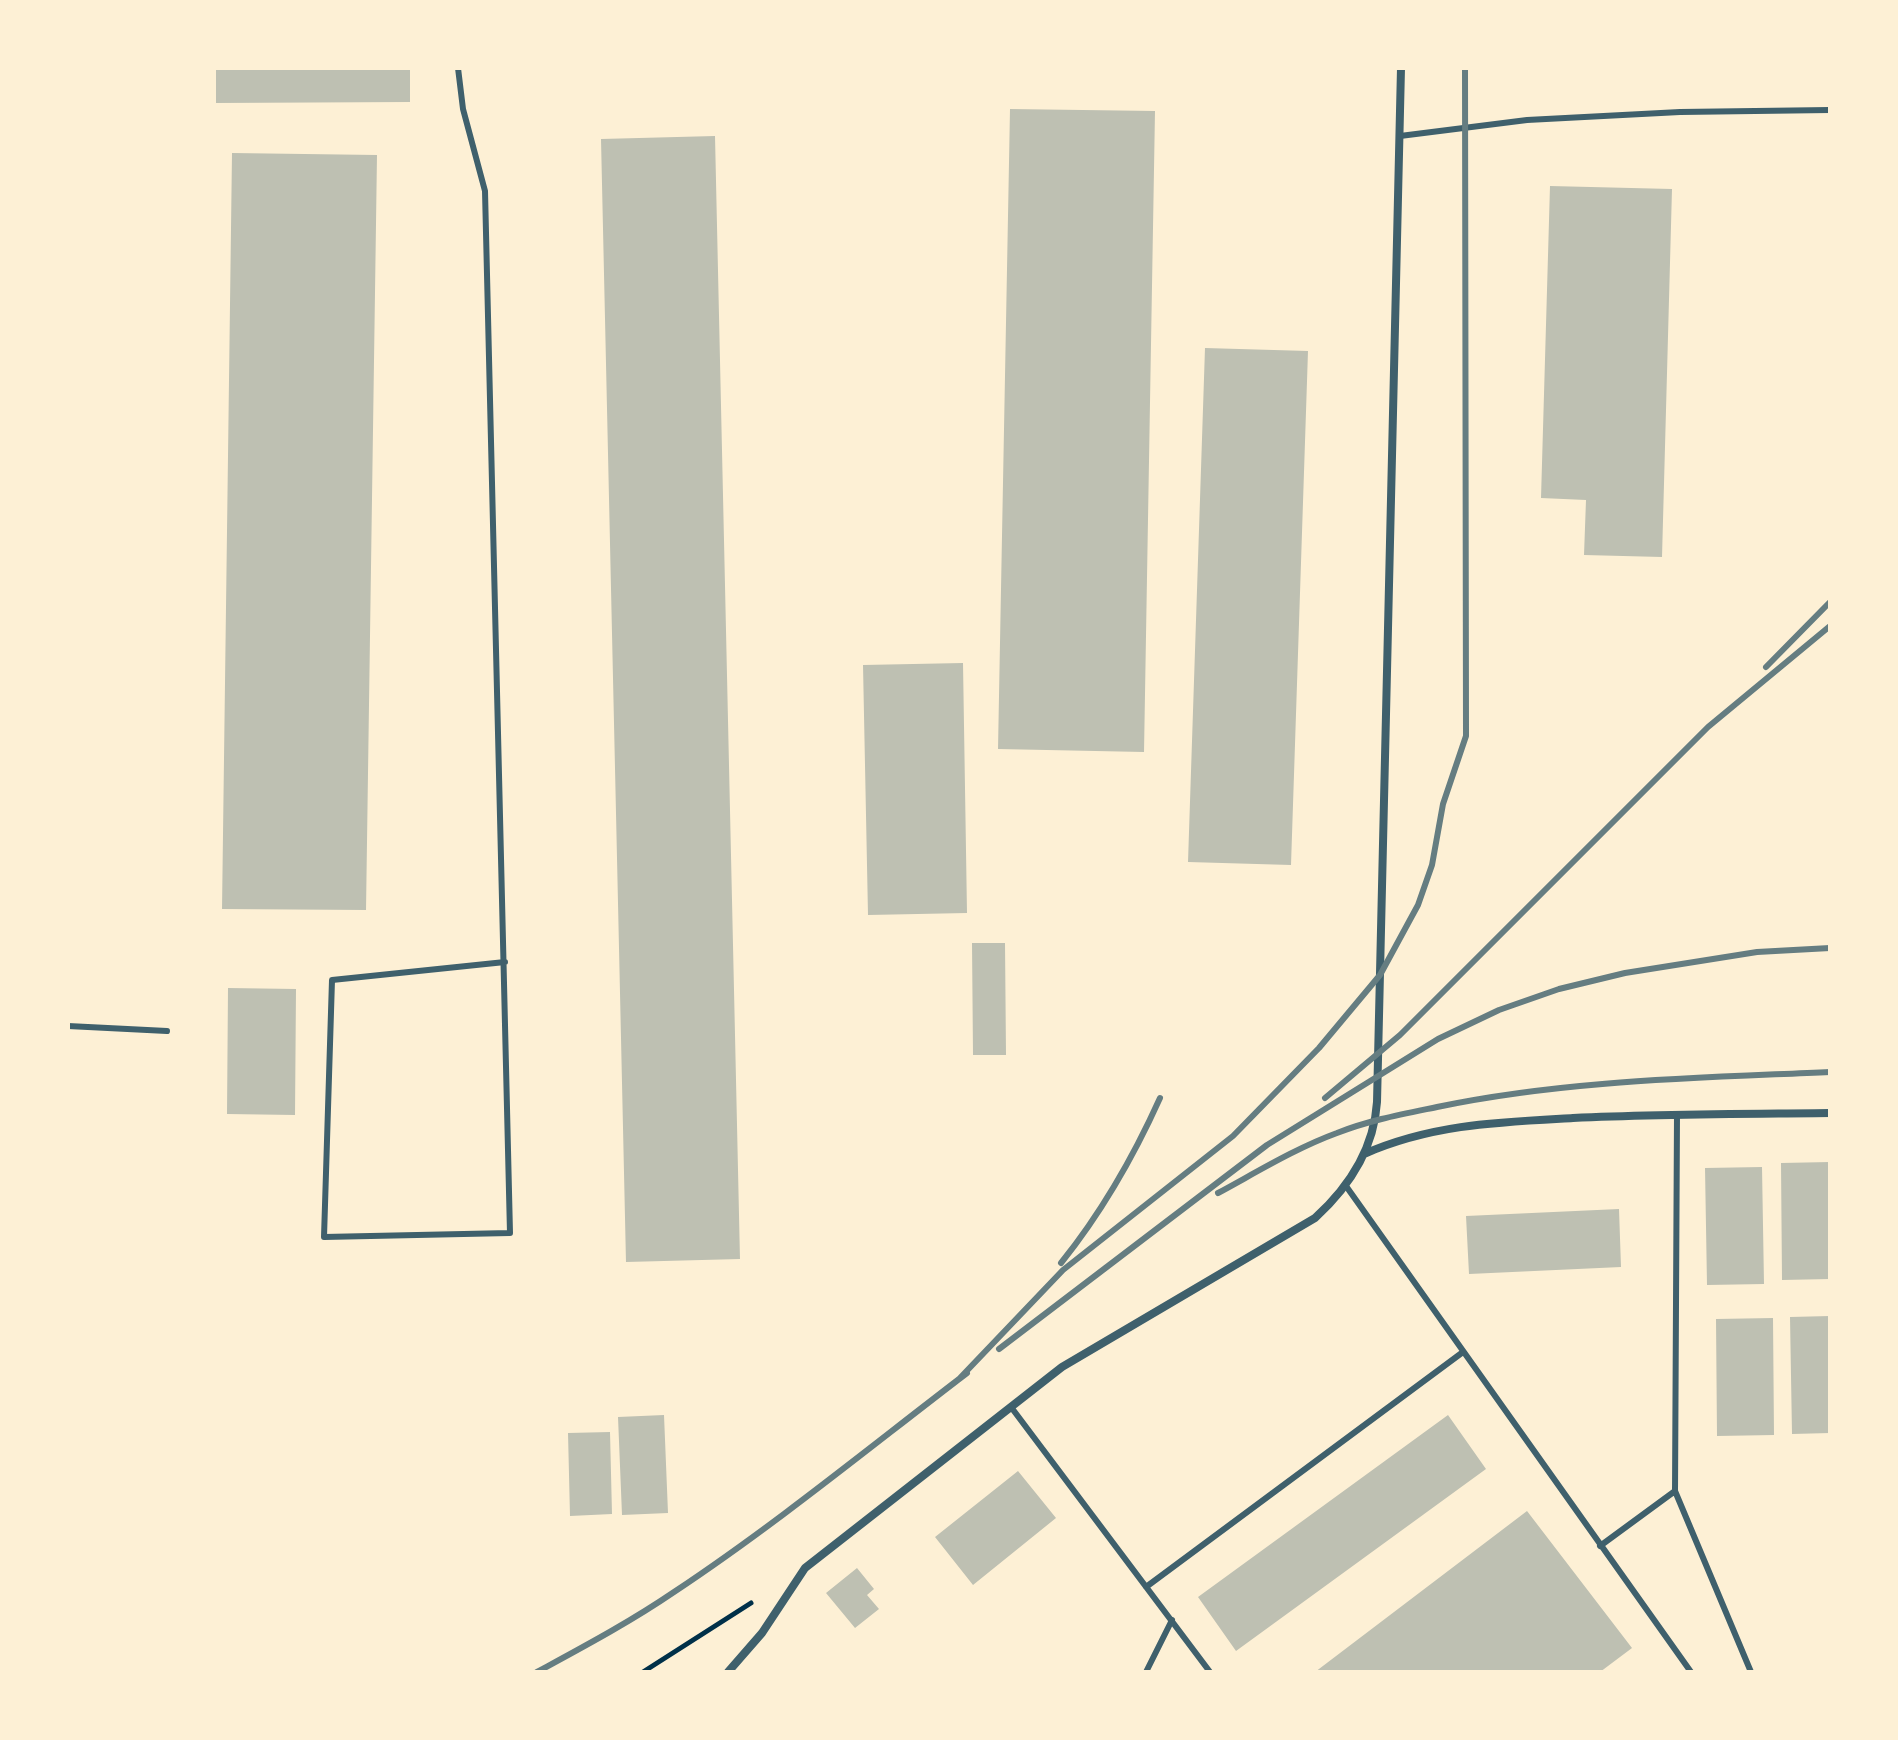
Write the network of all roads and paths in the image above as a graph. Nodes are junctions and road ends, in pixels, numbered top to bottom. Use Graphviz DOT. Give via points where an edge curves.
graph roads {
  1 [pos="458,68"];
  2 [pos="1401,68"];
  3 [pos="1830,110"];
  4 [pos="1400,136"];
  5 [pos="505,962"];
  6 [pos="68,1026"];
  7 [pos="167,1031"];
  8 [pos="1830,1113"];
  9 [pos="1677,1115"];
  10 [pos="1364,1154"];
  11 [pos="1346,1186"];
  12 [pos="1463,1352"];
  13 [pos="1011,1407"];
  14 [pos="1675,1491"];
  15 [pos="1600,1546"];
  16 [pos="1146,1587"];
  17 [pos="755,1600"];
  18 [pos="1172,1620"];
  19 [pos="643,1672"];
  20 [pos="728,1672"];
  21 [pos="1146,1672"];
  22 [pos="1210,1672"];
  23 [pos="1691,1672"];
  24 [pos="1751,1672"];
  1 -- 5 [label="lane" via="485,191"];
  2 -- 4 [label="street"];
  3 -- 4 [label="lane" via="1527,120"];
  4 -- 10 [label="street" via="1377,1102"];
  5 -- 5 [label="lane" via="510,1233 324,1237 332,980"];
  6 -- 7 [label="lane"];
  8 -- 9 [label="street"];
  9 -- 10 [label="street" via="1465,1126 1422,1133"];
  9 -- 14 [label="lane"];
  10 -- 11 [label="street"];
  11 -- 12 [label="lane"];
  11 -- 13 [label="street" via="1315,1218 1062,1367"];
  12 -- 15 [label="lane"];
  12 -- 16 [label="lane"];
  13 -- 16 [label="lane"];
  13 -- 20 [label="street" via="805,1568 762,1633"];
  14 -- 15 [label="lane"];
  14 -- 24 [label="lane"];
  15 -- 23 [label="lane"];
  16 -- 18 [label="lane"];
  17 -- 19 [label="path"];
  18 -- 21 [label="lane"];
  18 -- 22 [label="lane"];
}
